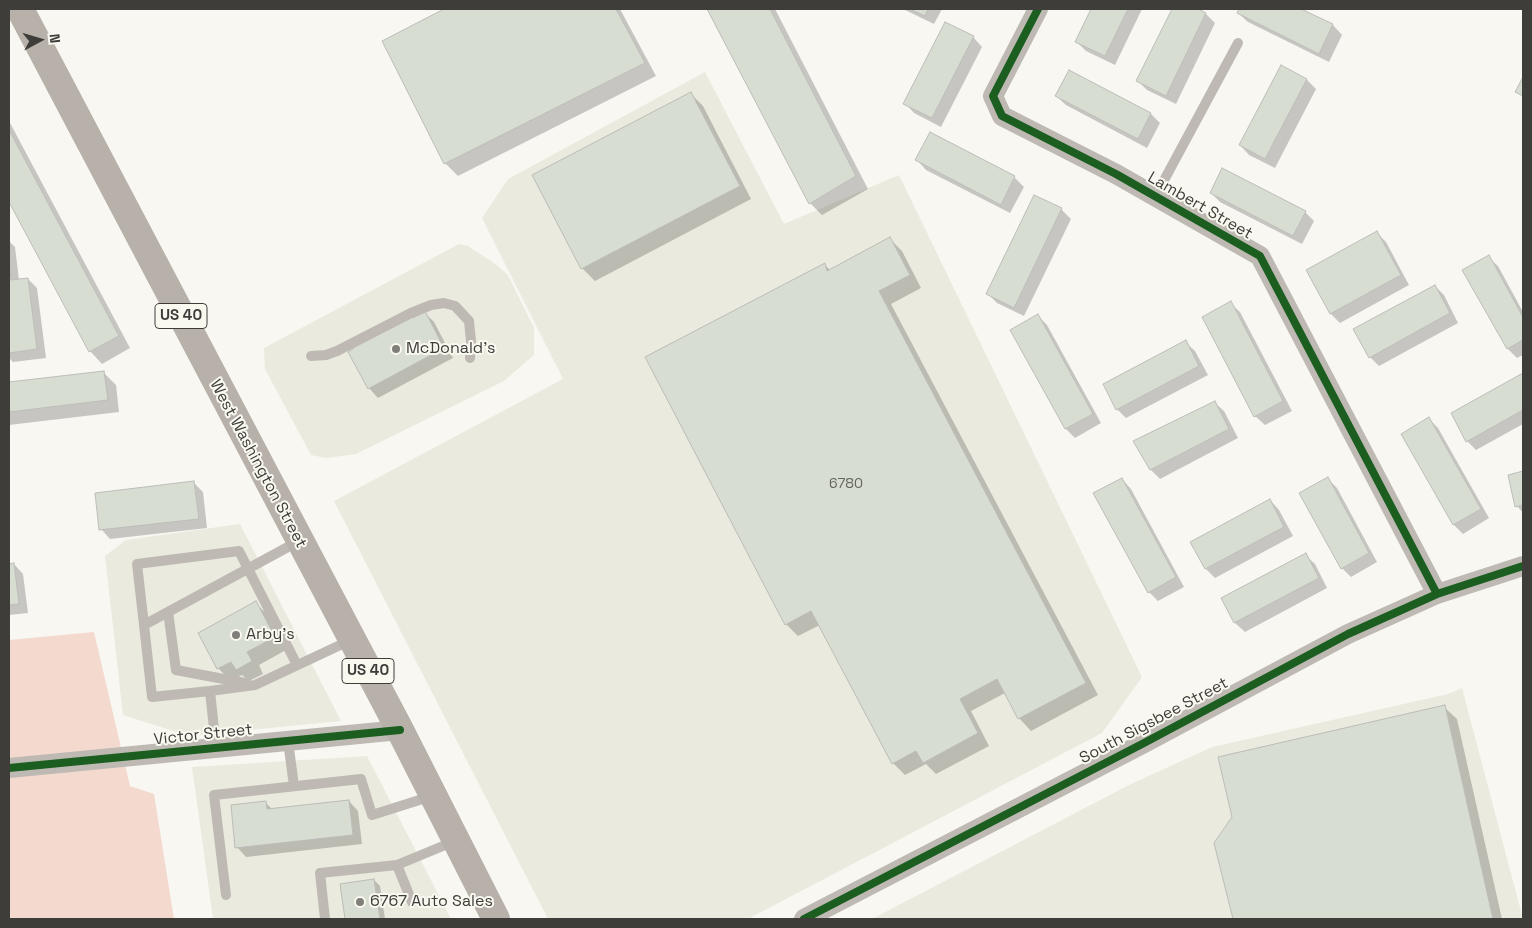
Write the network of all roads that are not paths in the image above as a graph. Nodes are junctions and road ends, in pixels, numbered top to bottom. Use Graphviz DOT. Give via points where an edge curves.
graph roads {
  1 [pos="20,9"];
  2 [pos="1038,9"];
  3 [pos="1238,43"];
  4 [pos="1155,197"];
  5 [pos="312,356"];
  6 [pos="470,358"];
  7 [pos="299,541"];
  8 [pos="1523,566"];
  9 [pos="249,568"];
  10 [pos="1437,594"];
  11 [pos="168,612"];
  12 [pos="144,625"];
  13 [pos="352,640"];
  14 [pos="297,665"];
  15 [pos="255,685"];
  16 [pos="210,691"];
  17 [pos="400,730"];
  18 [pos="288,741"];
  19 [pos="216,748"];
  20 [pos="9,768"];
  21 [pos="294,786"];
  22 [pos="433,796"];
  23 [pos="456,841"];
  24 [pos="396,865"];
  25 [pos="226,895"];
  26 [pos="412,902"];
  27 [pos="325,919"];
  28 [pos="496,919"];
  29 [pos="804,919"];
  1 -- 7 [label="main road, West Washington Street / US 40"];
  2 -- 4 [label="street, Lambert Street" via="993,96 1002,116"];
  3 -- 4 [label="lane"];
  4 -- 10 [label="street, Lambert Street" via="1260,256"];
  5 -- 6 [label="lane" via="337,351 411,313 444,303 455,306 469,321"];
  7 -- 9 [label="lane"];
  7 -- 13 [label="main road, West Washington Street / US 40"];
  8 -- 10 [label="street, South Sigsbee Street"];
  9 -- 11 [label="lane"];
  9 -- 12 [label="lane" via="240,551 137,564"];
  9 -- 14 [label="lane"];
  10 -- 29 [label="street, South Sigsbee Street" via="1316,650"];
  11 -- 12 [label="lane"];
  11 -- 15 [label="lane" via="176,670"];
  12 -- 16 [label="lane" via="152,697"];
  13 -- 14 [label="lane"];
  13 -- 17 [label="main road, West Washington Street / US 40"];
  14 -- 15 [label="lane"];
  15 -- 16 [label="lane"];
  16 -- 19 [label="lane"];
  17 -- 18 [label="street, Victor Street"];
  17 -- 22 [label="main road, West Washington Street / US 40"];
  18 -- 19 [label="street, Victor Street"];
  18 -- 21 [label="lane"];
  19 -- 20 [label="street, Victor Street"];
  21 -- 22 [label="lane" via="361,779 372,815"];
  21 -- 25 [label="lane" via="214,795"];
  22 -- 23 [label="main road, West Washington Street / US 40"];
  23 -- 24 [label="lane"];
  23 -- 28 [label="main road, West Washington Street / US 40"];
  24 -- 26 [label="lane"];
  24 -- 27 [label="lane" via="320,873"];
}
